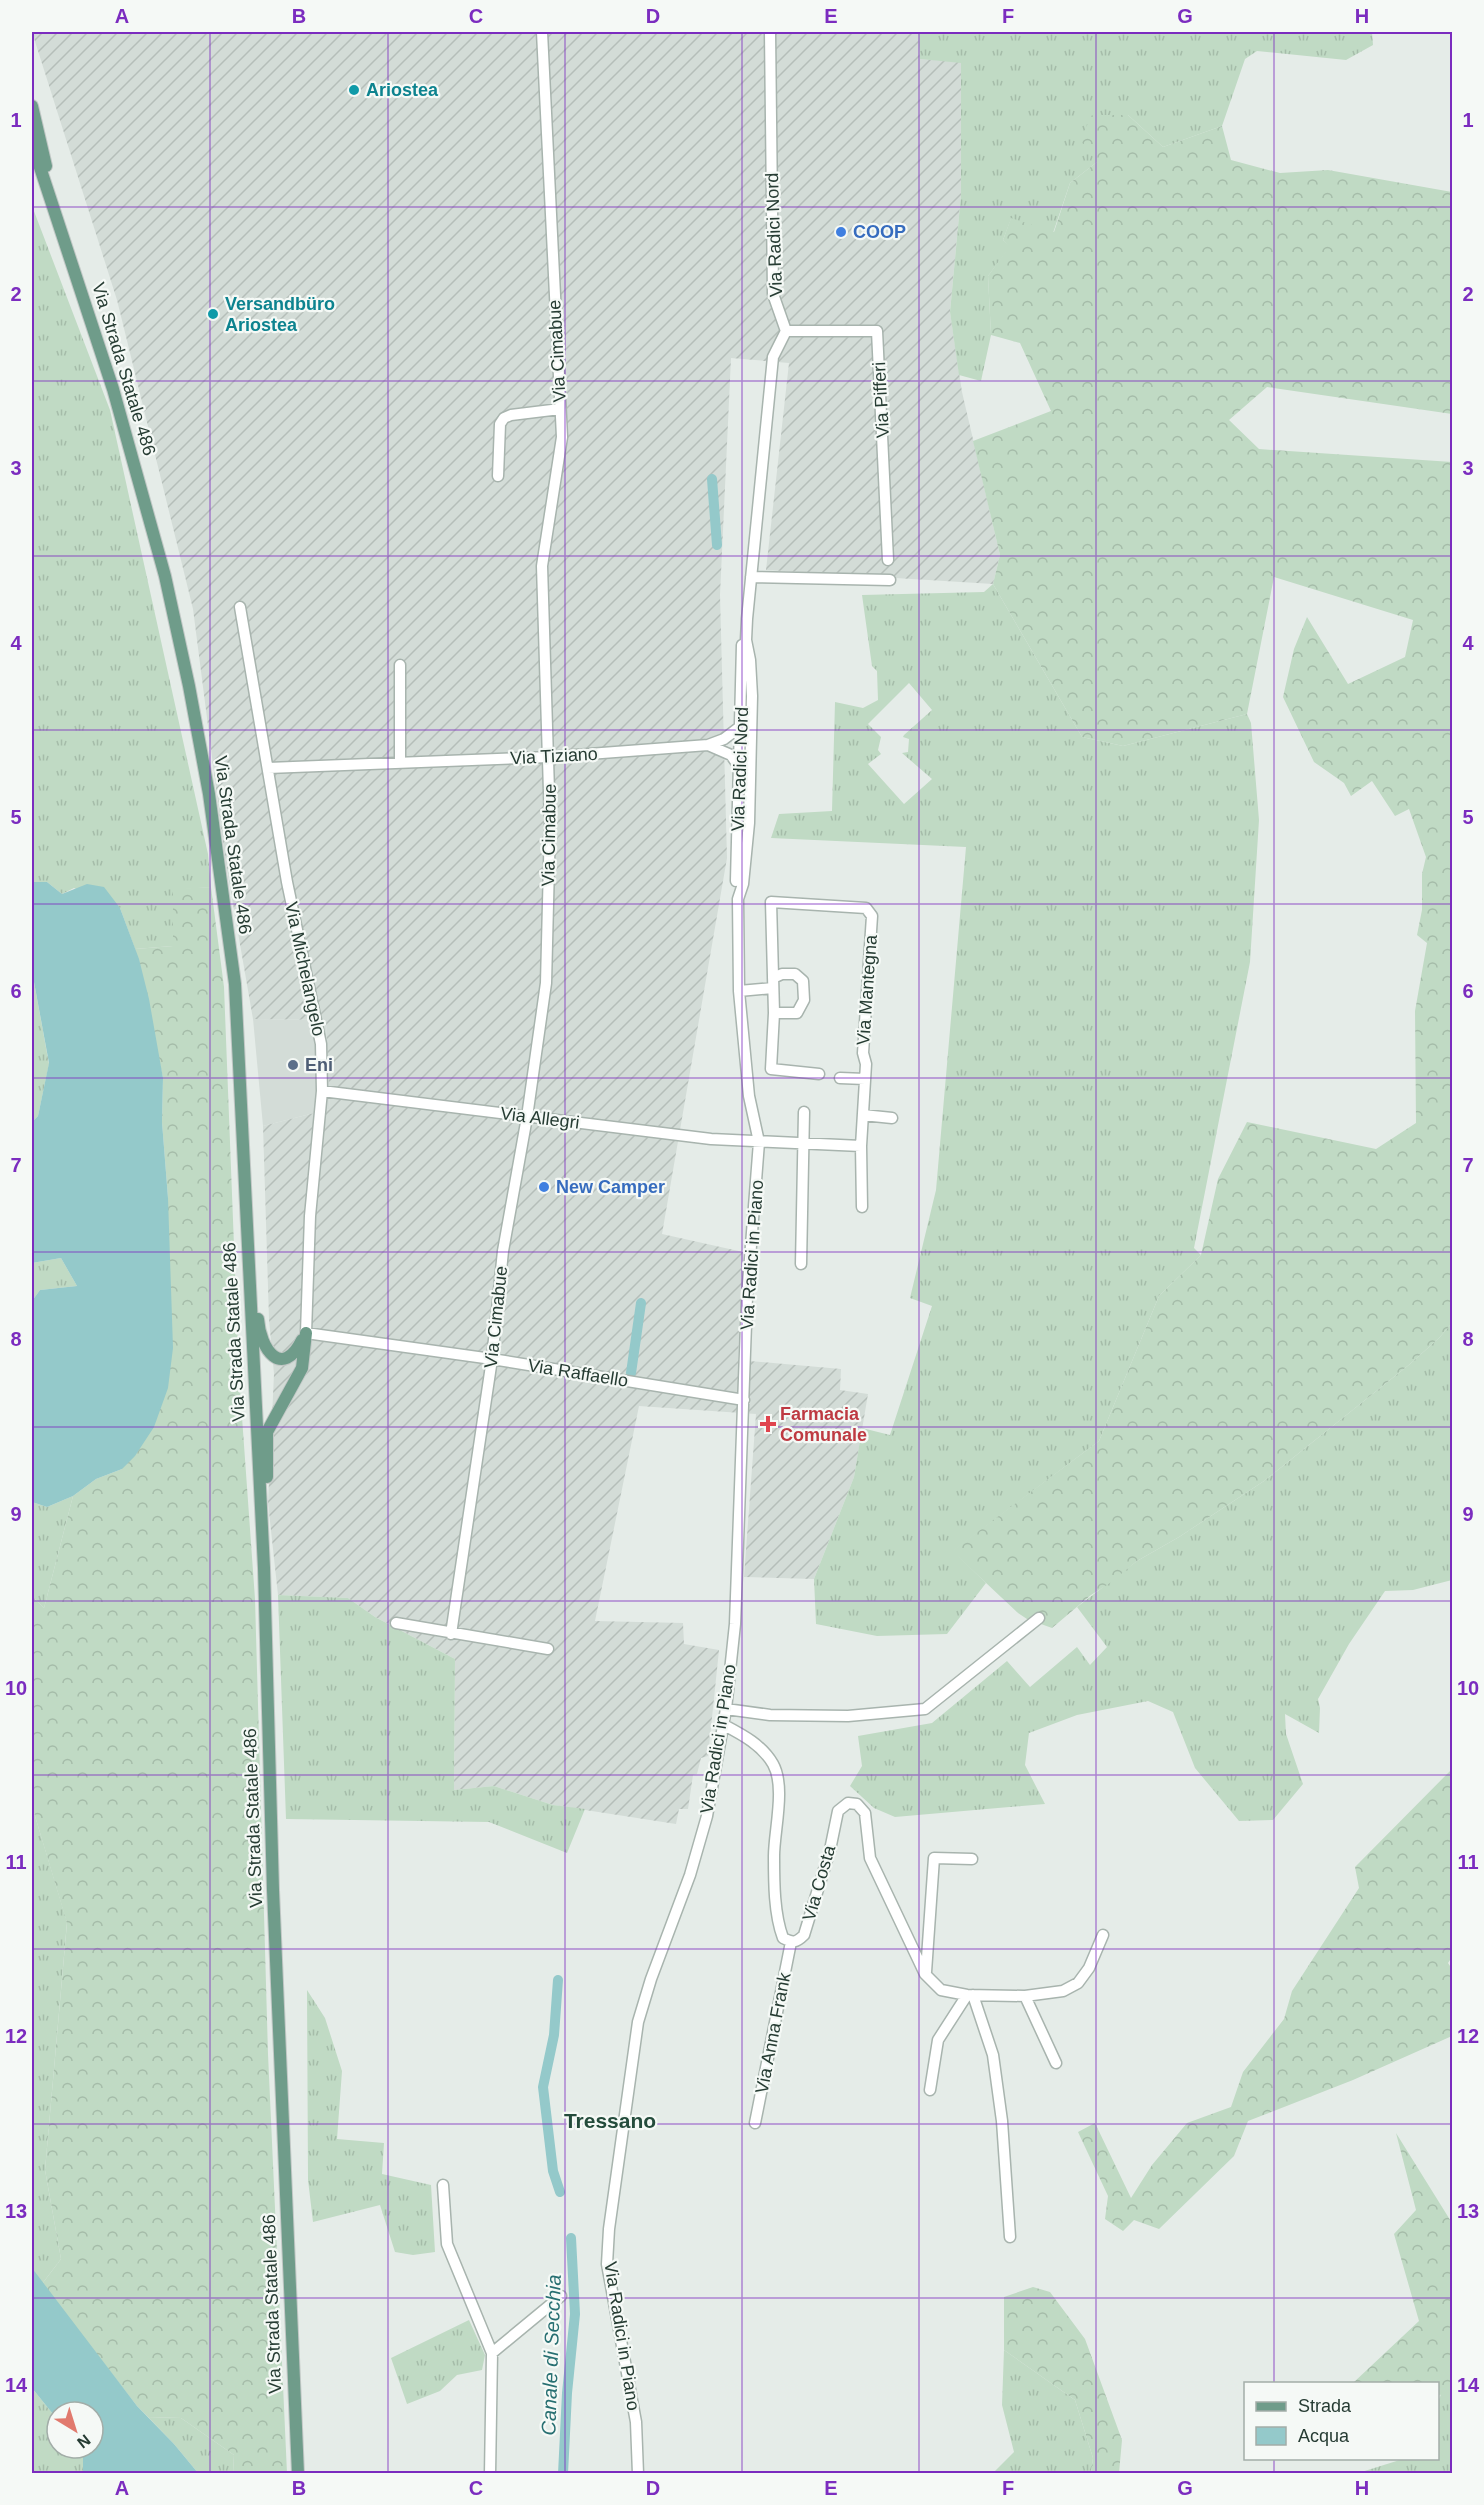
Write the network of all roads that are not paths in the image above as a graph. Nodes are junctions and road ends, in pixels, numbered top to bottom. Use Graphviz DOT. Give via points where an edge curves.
graph roads {
  1 [pos="542,32"];
  2 [pos="770,32"];
  3 [pos="32,106"];
  4 [pos="32,142"];
  5 [pos="32,168"];
  6 [pos="55,212"];
  7 [pos="786,331"];
  8 [pos="560,409"];
  9 [pos="498,476"];
  10 [pos="888,560"];
  11 [pos="751,577"];
  12 [pos="890,580"];
  13 [pos="240,607"];
  14 [pos="746,640"];
  15 [pos="749,653"];
  16 [pos="400,665"];
  17 [pos="751,673"];
  18 [pos="742,686"];
  19 [pos="741,726"];
  20 [pos="708,745"];
  21 [pos="750,745"];
  22 [pos="549,757"];
  23 [pos="400,762"];
  24 [pos="268,768"];
  25 [pos="740,768"];
  26 [pos="738,899"];
  27 [pos="773,983"];
  28 [pos="739,992"];
  29 [pos="774,1013"];
  30 [pos="819,1074"];
  31 [pos="840,1078"];
  32 [pos="865,1079"];
  33 [pos="322,1091"];
  34 [pos="804,1112"];
  35 [pos="863,1115"];
  36 [pos="527,1117"];
  37 [pos="892,1118"];
  38 [pos="759,1142"];
  39 [pos="803,1144"];
  40 [pos="861,1146"];
  41 [pos="862,1207"];
  42 [pos="248,1249"];
  43 [pos="801,1264"];
  44 [pos="306,1333"];
  45 [pos="492,1359"];
  46 [pos="744,1400"];
  47 [pos="261,1514"];
  48 [pos="1039,1618"];
  49 [pos="396,1623"];
  50 [pos="451,1634"];
  51 [pos="548,1649"];
  52 [pos="726,1709"];
  53 [pos="724,1725"];
  54 [pos="972,1859"];
  55 [pos="1103,1935"];
  56 [pos="791,1942"];
  57 [pos="925,1974"];
  58 [pos="970,1995"];
  59 [pos="1025,1996"];
  60 [pos="1056,2063"];
  61 [pos="930,2090"];
  62 [pos="755,2123"];
  63 [pos="443,2185"];
  64 [pos="1010,2237"];
  65 [pos="561,2296"];
  66 [pos="492,2353"];
  67 [pos="487,2473"];
  68 [pos="298,2474"];
  69 [pos="638,2474"];
  1 -- 8 [label="street, Via Cimabue"];
  2 -- 7 [label="street, Via Radici Nord" via="773,294"];
  3 -- 6 [label="main road"];
  4 -- 6 [label="main road"];
  5 -- 6 [label="main road"];
  6 -- 42 [label="main road, Via Strada Statale 486" via="113,389 165,576 189,686 209,794 235,984"];
  7 -- 10 [label="street, Via Pifferi" via="877,331"];
  7 -- 11 [label="street, Via Radici Nord" via="773,357"];
  8 -- 9 [label="street" via="504,418 500,424"];
  8 -- 22 [label="street, Via Cimabue" via="562,437 542,566"];
  11 -- 12 [label="street"];
  11 -- 14 [label="street, Via Radici Nord"];
  13 -- 24 [label="street, Via Michelangelo"];
  14 -- 15 [label="street, Via Radici Nord"];
  14 -- 18 [label="street, Via Radici Nord" via="742,644"];
  15 -- 17 [label="street, Via Radici Nord"];
  15 -- 17 [label="street" via="763,664"];
  16 -- 23 [label="street"];
  17 -- 18 [label="street"];
  17 -- 21 [label="street, Via Radici Nord"];
  18 -- 19 [label="street, Via Radici Nord"];
  19 -- 20 [label="street"];
  19 -- 25 [label="street, Via Radici Nord"];
  20 -- 22 [label="street, Via Tiziano"];
  20 -- 25 [label="street" via="730,755"];
  21 -- 26 [label="street, Via Radici in Piano" via="749,823"];
  22 -- 23 [label="street, Via Tiziano"];
  22 -- 36 [label="street, Via Cimabue" via="546,983"];
  23 -- 24 [label="street, Via Tiziano"];
  24 -- 33 [label="street, Via Michelangelo" via="321,1044"];
  25 -- 26 [label="street, Via Radici Nord"];
  26 -- 28 [label="street, Via Radici in Piano"];
  27 -- 28 [label="street"];
  27 -- 29 [label="street"];
  27 -- 29 [label="street" via="782,974 795,974 803,981 804,1000 797,1013"];
  27 -- 32 [label="street, Via Mantegna" via="771,902 869,910 872,915 863,1053"];
  28 -- 38 [label="street, Via Radici in Piano" via="749,1096"];
  29 -- 30 [label="street" via="771,1069"];
  31 -- 32 [label="street"];
  32 -- 35 [label="street"];
  33 -- 36 [label="street, Via Allegri"];
  33 -- 44 [label="street, Via Michelangelo" via="310,1216"];
  34 -- 39 [label="street"];
  35 -- 37 [label="street"];
  35 -- 40 [label="street"];
  36 -- 38 [label="street, Via Allegri" via="711,1140"];
  36 -- 45 [label="street, Via Cimabue" via="503,1251"];
  38 -- 39 [label="street, Via Allegri"];
  38 -- 46 [label="street, Via Radici in Piano"];
  39 -- 40 [label="street, Via Allegri"];
  39 -- 43 [label="street"];
  40 -- 41 [label="street"];
  42 -- 44 [label="main road" via="259,1330 268,1353 287,1358 295,1353"];
  42 -- 47 [label="main road, Via Strada Statale 486"];
  44 -- 45 [label="street, Via Raffaello"];
  44 -- 47 [label="main road" via="302,1368 267,1432 268,1490"];
  45 -- 46 [label="street, Via Raffaello"];
  45 -- 50 [label="street, Via Cimabue"];
  46 -- 52 [label="street, Via Radici in Piano" via="735,1624"];
  47 -- 68 [label="main road, Via Strada Statale 486"];
  48 -- 52 [label="street" via="924,1709 848,1716 770,1715"];
  49 -- 50 [label="street"];
  50 -- 51 [label="street"];
  52 -- 53 [label="street, Via Radici in Piano"];
  53 -- 56 [label="street, Via Costa" via="757,1745 775,1767 778,1925 783,1938"];
  53 -- 69 [label="street, Via Radici in Piano" via="707,1816 690,1875 638,2022 609,2229 607,2264 636,2422"];
  54 -- 57 [label="street" via="934,1858"];
  55 -- 59 [label="street, Via Costa" via="1078,1983 1063,1991"];
  56 -- 57 [label="street, Via Costa" via="804,1935 838,1811 848,1803 857,1804 865,1813 870,1858"];
  56 -- 62 [label="street, Via Anna Frank"];
  57 -- 58 [label="street, Via Costa" via="941,1990"];
  58 -- 59 [label="street, Via Costa"];
  58 -- 61 [label="street" via="938,2040"];
  58 -- 64 [label="street" via="993,2055"];
  59 -- 60 [label="street"];
  63 -- 66 [label="street" via="447,2244"];
  65 -- 66 [label="street"];
  66 -- 67 [label="street"];
}
